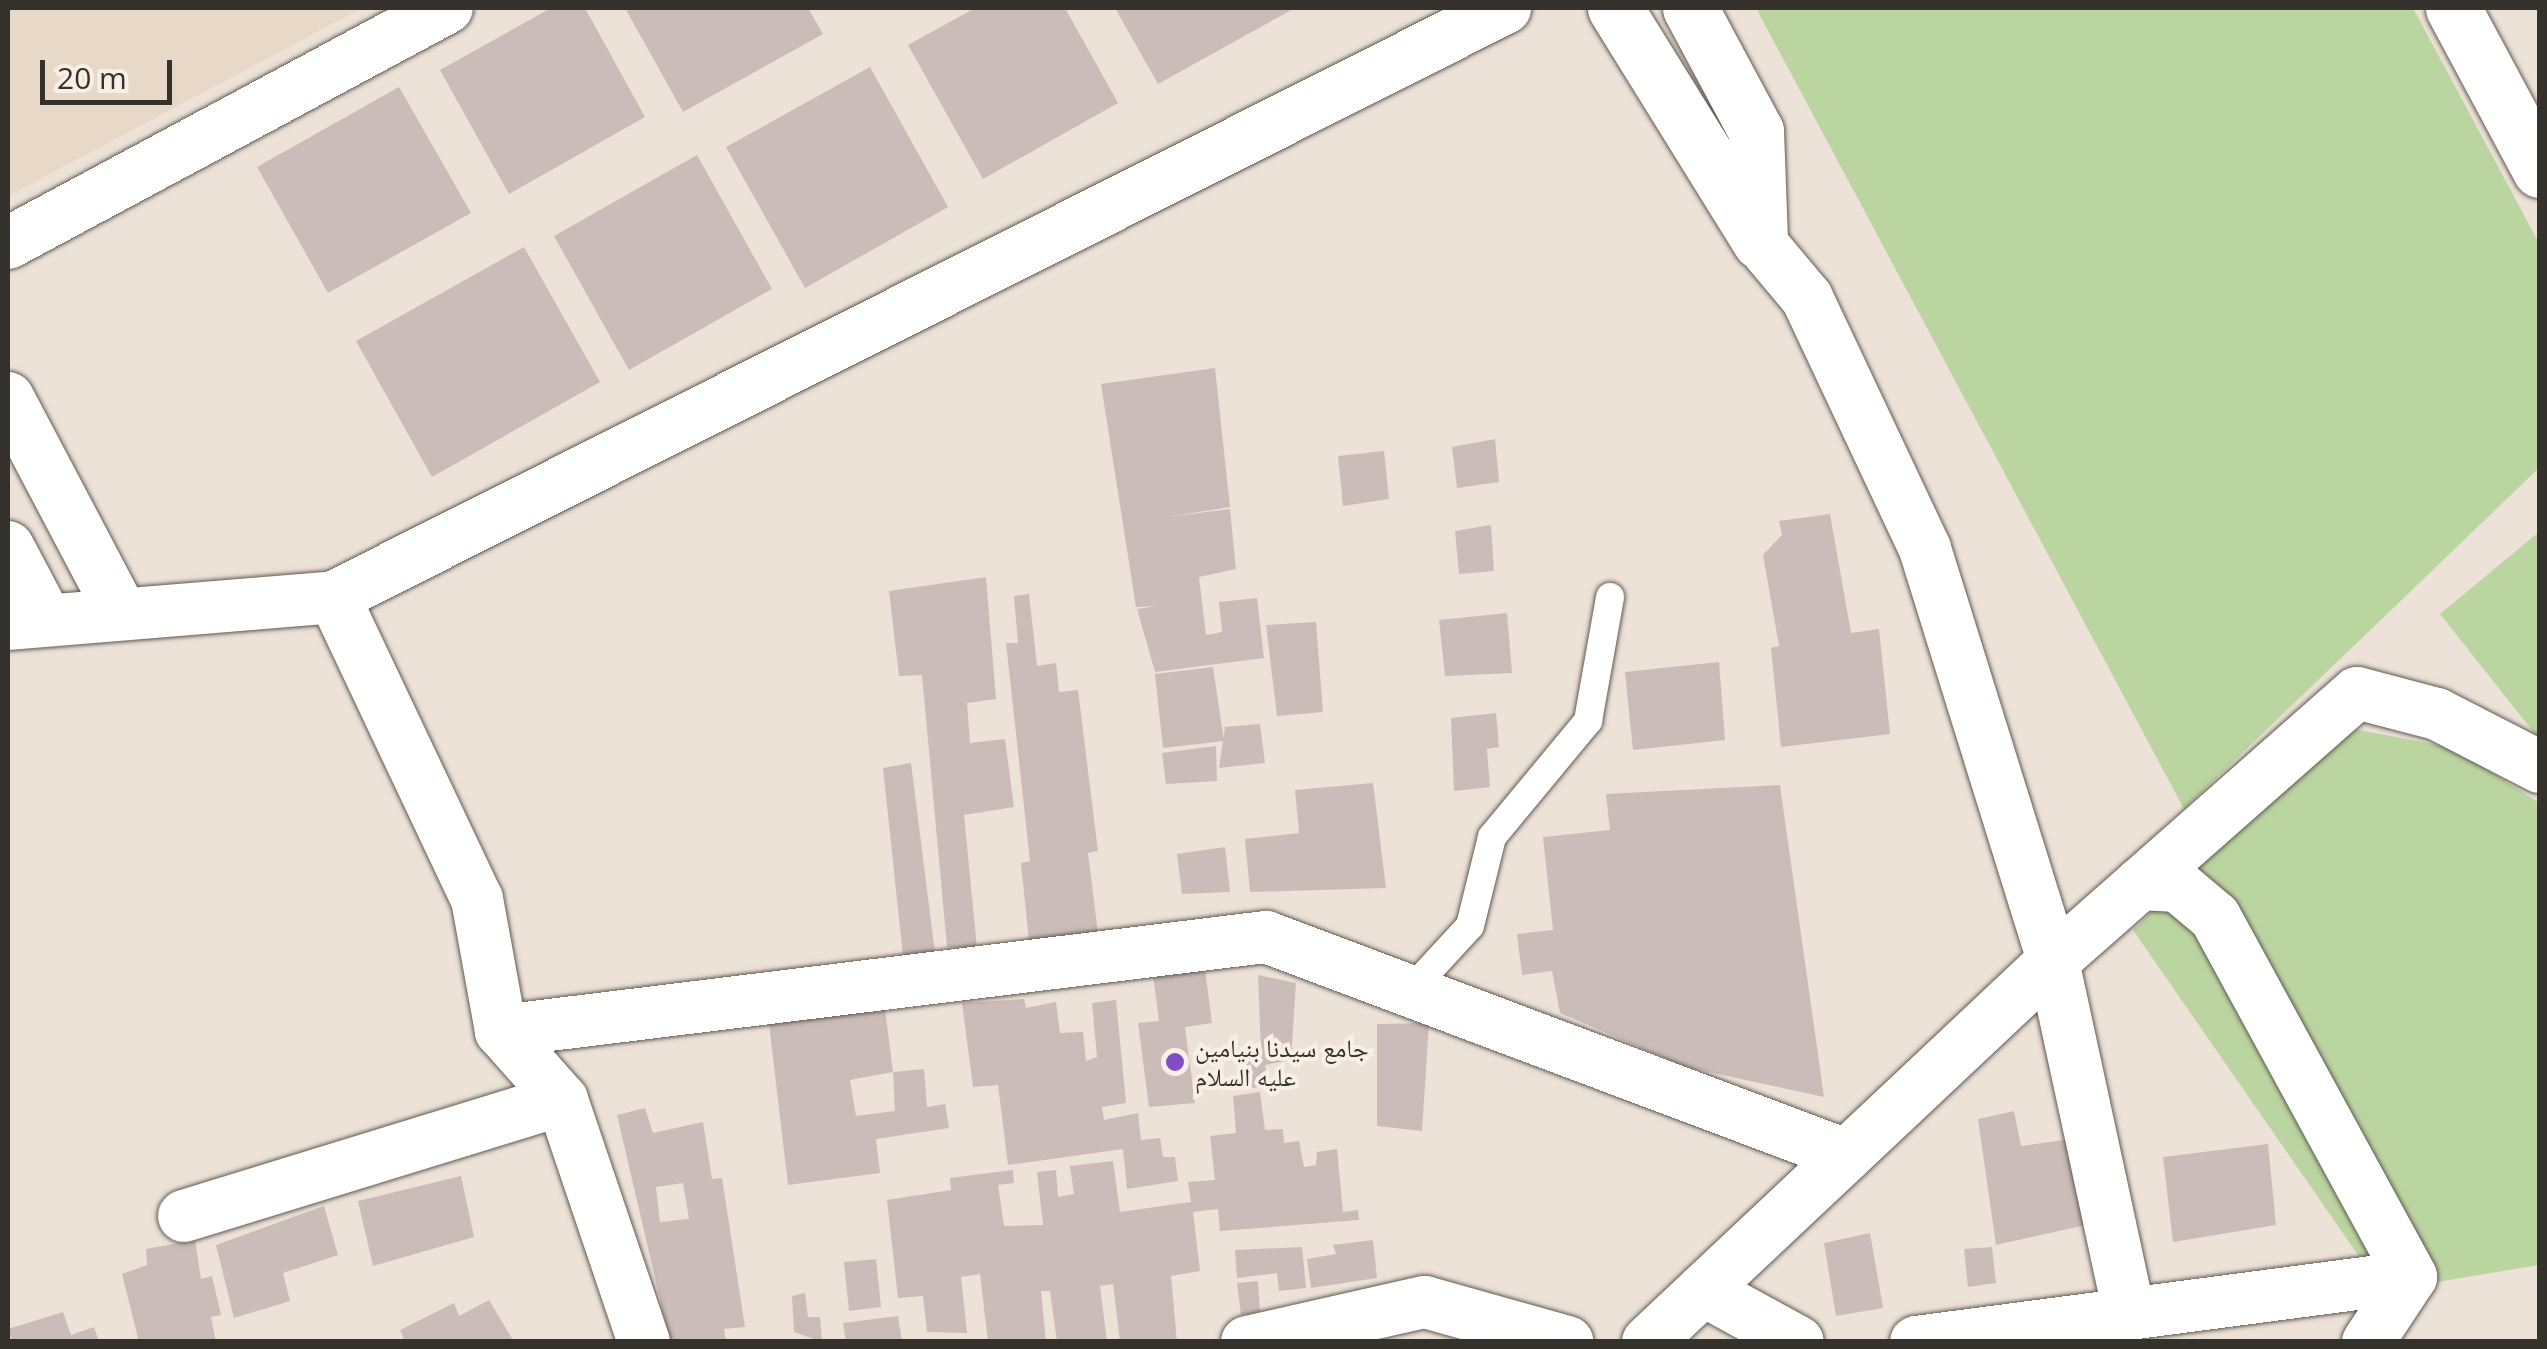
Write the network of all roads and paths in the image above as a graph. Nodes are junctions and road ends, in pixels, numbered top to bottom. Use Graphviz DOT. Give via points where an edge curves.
graph roads {
  1 [pos="446,8"];
  2 [pos="1505,8"];
  3 [pos="1615,8"];
  4 [pos="1690,8"];
  5 [pos="2453,8"];
  6 [pos="2540,170"];
  7 [pos="1760,242"];
  8 [pos="8,243"];
  9 [pos="8,398"];
  10 [pos="8,546"];
  11 [pos="1610,597"];
  12 [pos="334,598"];
  13 [pos="120,610"];
  14 [pos="26,619"];
  15 [pos="2540,767"];
  16 [pos="2140,884"];
  17 [pos="2054,961"];
  18 [pos="1410,991"];
  19 [pos="501,1032"];
  20 [pos="562,1100"];
  21 [pos="1846,1155"];
  22 [pos="184,1216"];
  23 [pos="2411,1277"];
  24 [pos="1703,1290"];
  25 [pos="2129,1314"];
  26 [pos="644,1342"];
  27 [pos="1246,1342"];
  28 [pos="1567,1342"];
  29 [pos="1648,1342"];
  30 [pos="1798,1342"];
  31 [pos="1916,1342"];
  32 [pos="2368,1342"];
  1 -- 8 [label="street"];
  2 -- 12 [label="street"];
  3 -- 7 [label="main road"];
  4 -- 7 [label="main road" via="1756,131"];
  5 -- 6 [label="main road"];
  7 -- 17 [label="street" via="1806,298 1925,549"];
  9 -- 13 [label="street"];
  10 -- 14 [label="street"];
  11 -- 18 [label="lane" via="1588,720 1492,837 1470,926"];
  12 -- 13 [label="street"];
  12 -- 19 [label="street" via="477,899"];
  13 -- 14 [label="street"];
  15 -- 16 [label="street" via="2437,714 2357,693"];
  16 -- 17 [label="street"];
  16 -- 23 [label="street" via="2178,886 2215,918"];
  17 -- 21 [label="street"];
  17 -- 25 [label="street"];
  18 -- 19 [label="street" via="1266,937"];
  18 -- 21 [label="street"];
  19 -- 20 [label="street"];
  20 -- 22 [label="street"];
  20 -- 26 [label="street"];
  21 -- 24 [label="street"];
  23 -- 25 [label="street"];
  23 -- 32 [label="street"];
  24 -- 29 [label="street"];
  24 -- 30 [label="street"];
  25 -- 31 [label="street"];
  27 -- 28 [label="street" via="1425,1302"];
}
